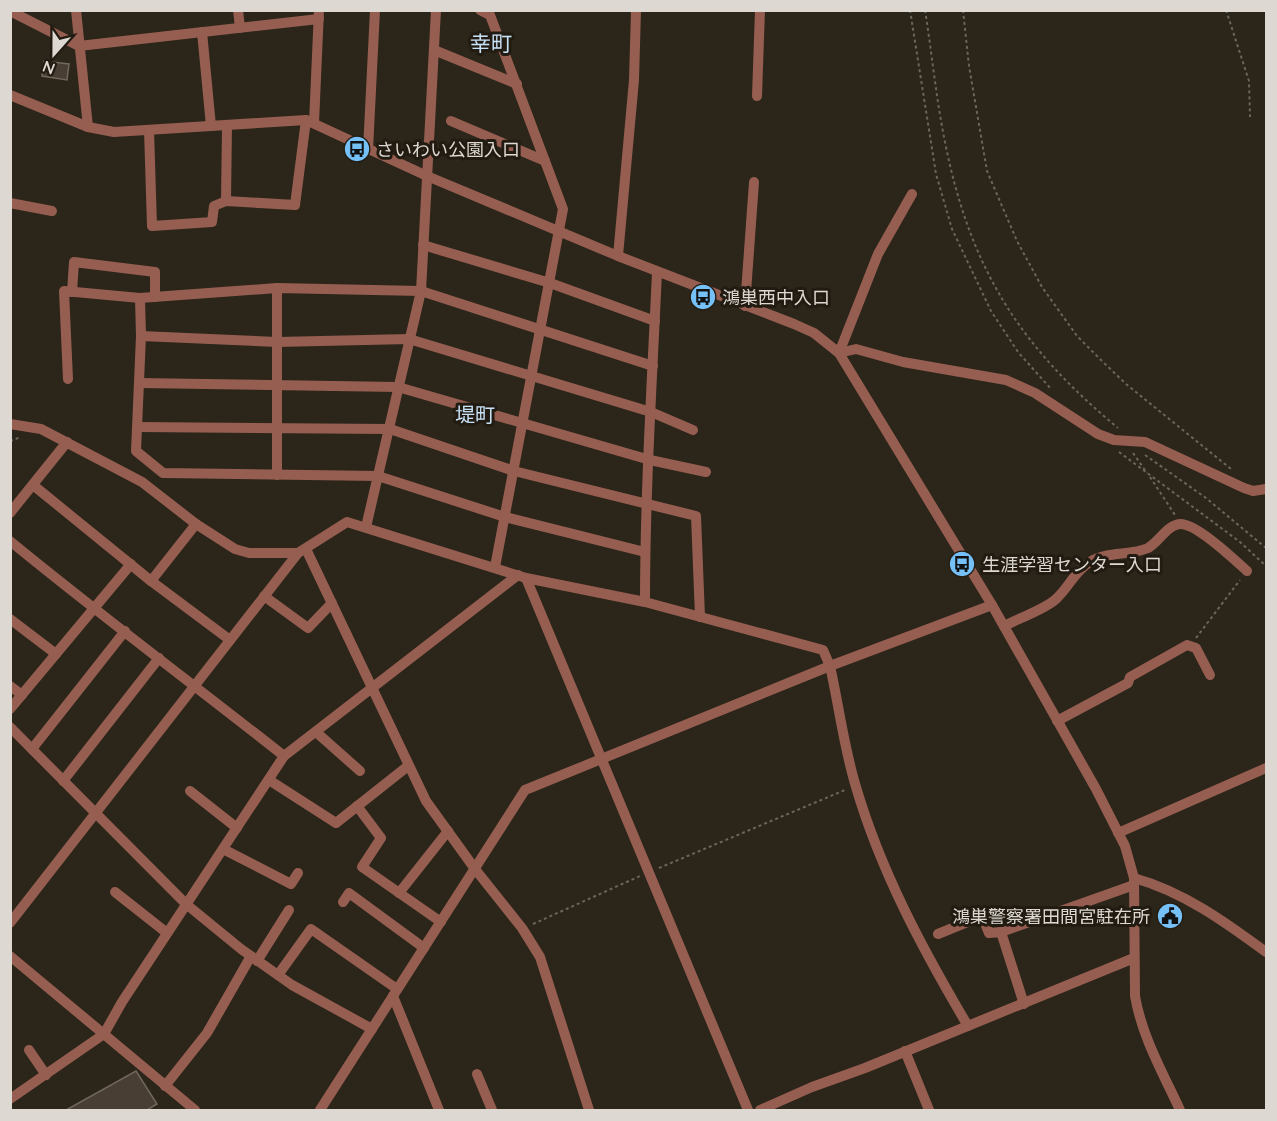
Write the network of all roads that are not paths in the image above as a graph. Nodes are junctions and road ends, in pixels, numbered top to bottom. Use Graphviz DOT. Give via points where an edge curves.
graph roads {
  1 [pos="76,10"];
  2 [pos="238,10"];
  3 [pos="375,10"];
  4 [pos="436,10"];
  5 [pos="480,10"];
  6 [pos="636,10"];
  7 [pos="760,10"];
  8 [pos="10,11"];
  9 [pos="319,15"];
  10 [pos="240,28"];
  11 [pos="202,32"];
  12 [pos="79,46"];
  13 [pos="434,50"];
  14 [pos="517,84"];
  15 [pos="10,95"];
  16 [pos="757,96"];
  17 [pos="310,121"];
  18 [pos="451,121"];
  19 [pos="227,125"];
  20 [pos="211,126"];
  21 [pos="88,127"];
  22 [pos="149,130"];
  23 [pos="368,150"];
  24 [pos="545,161"];
  25 [pos="427,176"];
  26 [pos="754,182"];
  27 [pos="912,194"];
  28 [pos="225,201"];
  29 [pos="10,203"];
  30 [pos="52,211"];
  31 [pos="560,232"];
  32 [pos="423,245"];
  33 [pos="618,256"];
  34 [pos="657,272"];
  35 [pos="550,283"];
  36 [pos="277,288"];
  37 [pos="421,291"];
  38 [pos="72,292"];
  39 [pos="155,297"];
  40 [pos="140,298"];
  41 [pos="745,306"];
  42 [pos="655,321"];
  43 [pos="541,330"];
  44 [pos="141,336"];
  45 [pos="410,339"];
  46 [pos="277,342"];
  47 [pos="839,353"];
  48 [pos="653,366"];
  49 [pos="532,376"];
  50 [pos="68,379"];
  51 [pos="139,383"];
  52 [pos="277,386"];
  53 [pos="398,387"];
  54 [pos="651,411"];
  55 [pos="10,424"];
  56 [pos="523,424"];
  57 [pos="138,427"];
  58 [pos="277,428"];
  59 [pos="390,429"];
  60 [pos="693,430"];
  61 [pos="67,442"];
  62 [pos="650,460"];
  63 [pos="514,471"];
  64 [pos="706,472"];
  65 [pos="277,475"];
  66 [pos="378,476"];
  67 [pos="33,485"];
  68 [pos="1266,489"];
  69 [pos="645,504"];
  70 [pos="10,513"];
  71 [pos="505,517"];
  72 [pos="196,524"];
  73 [pos="366,527"];
  74 [pos="10,541"];
  75 [pos="302,551"];
  76 [pos="645,552"];
  77 [pos="131,564"];
  78 [pos="495,567"];
  79 [pos="1247,571"];
  80 [pos="522,576"];
  81 [pos="152,581"];
  82 [pos="264,596"];
  83 [pos="645,602"];
  84 [pos="332,603"];
  85 [pos="992,605"];
  86 [pos="94,610"];
  87 [pos="700,617"];
  88 [pos="10,619"];
  89 [pos="1004,626"];
  90 [pos="125,631"];
  91 [pos="230,640"];
  92 [pos="56,654"];
  93 [pos="159,658"];
  94 [pos="830,666"];
  95 [pos="1209,675"];
  96 [pos="195,685"];
  97 [pos="10,686"];
  98 [pos="372,687"];
  99 [pos="22,695"];
  100 [pos="10,709"];
  101 [pos="1057,721"];
  102 [pos="10,727"];
  103 [pos="316,732"];
  104 [pos="32,749"];
  105 [pos="284,756"];
  106 [pos="601,760"];
  107 [pos="408,766"];
  108 [pos="1266,768"];
  109 [pos="360,771"];
  110 [pos="63,780"];
  111 [pos="269,780"];
  112 [pos="190,791"];
  113 [pos="357,806"];
  114 [pos="95,813"];
  115 [pos="237,828"];
  116 [pos="448,831"];
  117 [pos="1118,833"];
  118 [pos="223,849"];
  119 [pos="475,869"];
  120 [pos="297,873"];
  121 [pos="1134,881"];
  122 [pos="115,892"];
  123 [pos="399,893"];
  124 [pos="343,902"];
  125 [pos="186,904"];
  126 [pos="289,910"];
  127 [pos="441,922"];
  128 [pos="10,923"];
  129 [pos="1001,932"];
  130 [pos="167,933"];
  131 [pos="938,934"];
  132 [pos="424,948"];
  133 [pos="1266,952"];
  134 [pos="10,956"];
  135 [pos="254,958"];
  136 [pos="1134,958"];
  137 [pos="278,975"];
  138 [pos="395,992"];
  139 [pos="1023,1004"];
  140 [pos="968,1026"];
  141 [pos="372,1029"];
  142 [pos="104,1034"];
  143 [pos="29,1050"];
  144 [pos="904,1051"];
  145 [pos="477,1074"];
  146 [pos="46,1075"];
  147 [pos="165,1086"];
  148 [pos="10,1099"];
  149 [pos="195,1110"];
  150 [pos="320,1110"];
  151 [pos="439,1110"];
  152 [pos="492,1110"];
  153 [pos="589,1110"];
  154 [pos="748,1110"];
  155 [pos="760,1110"];
  156 [pos="929,1110"];
  157 [pos="1180,1110"];
  1 -- 12 [label="street"];
  2 -- 10 [label="street"];
  3 -- 23 [label="street"];
  4 -- 13 [label="street"];
  5 -- 14 [label="street" via="490,15"];
  6 -- 33 [label="street" via="634,80"];
  7 -- 16 [label="street"];
  8 -- 12 [label="street"];
  9 -- 10 [label="street"];
  9 -- 17 [label="street"];
  10 -- 11 [label="street"];
  11 -- 12 [label="street"];
  11 -- 20 [label="street"];
  12 -- 21 [label="street"];
  13 -- 14 [label="street"];
  13 -- 25 [label="street"];
  14 -- 24 [label="street"];
  15 -- 21 [label="street"];
  17 -- 19 [label="street"];
  17 -- 23 [label="street"];
  17 -- 28 [label="street" via="295,205"];
  18 -- 24 [label="street"];
  19 -- 20 [label="street"];
  19 -- 28 [label="street"];
  20 -- 22 [label="street"];
  21 -- 22 [label="street" via="114,132"];
  22 -- 28 [label="street" via="152,226 212,222 214,206"];
  23 -- 25 [label="street"];
  24 -- 31 [label="street" via="563,209"];
  25 -- 31 [label="street"];
  25 -- 32 [label="street"];
  26 -- 41 [label="street"];
  27 -- 47 [label="street" via="878,254"];
  29 -- 30 [label="street"];
  31 -- 33 [label="street"];
  31 -- 35 [label="street"];
  32 -- 35 [label="street"];
  32 -- 37 [label="street"];
  33 -- 34 [label="street"];
  34 -- 41 [label="street"];
  34 -- 42 [label="street"];
  35 -- 42 [label="street"];
  35 -- 43 [label="street"];
  36 -- 37 [label="street"];
  36 -- 39 [label="street"];
  36 -- 46 [label="street"];
  37 -- 43 [label="street"];
  37 -- 45 [label="street"];
  38 -- 39 [label="street" via="74,262 155,272"];
  38 -- 40 [label="street"];
  38 -- 50 [label="street" via="64,291"];
  39 -- 40 [label="street"];
  40 -- 44 [label="street"];
  41 -- 47 [label="street" via="814,333"];
  42 -- 48 [label="street"];
  43 -- 48 [label="street"];
  43 -- 49 [label="street"];
  44 -- 46 [label="street"];
  44 -- 51 [label="street"];
  45 -- 46 [label="street"];
  45 -- 49 [label="street"];
  45 -- 53 [label="street"];
  46 -- 52 [label="street"];
  47 -- 68 [label="street" via="856,349 903,362 1006,380 1035,393 1098,434 1114,440 1145,442 1244,488"];
  47 -- 85 [label="street"];
  48 -- 54 [label="street"];
  49 -- 54 [label="street"];
  49 -- 56 [label="street"];
  51 -- 52 [label="street"];
  51 -- 57 [label="street"];
  52 -- 53 [label="street"];
  52 -- 58 [label="street"];
  53 -- 56 [label="street"];
  53 -- 59 [label="street"];
  54 -- 60 [label="street"];
  54 -- 62 [label="street"];
  55 -- 61 [label="street" via="41,429"];
  56 -- 62 [label="street"];
  56 -- 63 [label="street"];
  57 -- 58 [label="street"];
  57 -- 65 [label="street" via="136,451 163,473"];
  58 -- 59 [label="street"];
  58 -- 65 [label="street"];
  59 -- 63 [label="street"];
  59 -- 66 [label="street"];
  61 -- 67 [label="street"];
  61 -- 72 [label="street" via="142,482"];
  62 -- 64 [label="street"];
  62 -- 69 [label="street"];
  63 -- 69 [label="street"];
  63 -- 71 [label="street"];
  65 -- 66 [label="street"];
  66 -- 71 [label="street"];
  66 -- 73 [label="street"];
  67 -- 70 [label="street"];
  67 -- 77 [label="street"];
  69 -- 76 [label="street"];
  69 -- 87 [label="street" via="696,516"];
  71 -- 76 [label="street"];
  71 -- 78 [label="street"];
  72 -- 75 [label="street" via="249,554"];
  72 -- 81 [label="street"];
  73 -- 75 [label="street" via="347,522"];
  73 -- 78 [label="street"];
  74 -- 86 [label="street"];
  75 -- 82 [label="street"];
  75 -- 84 [label="street"];
  76 -- 83 [label="street"];
  77 -- 81 [label="street"];
  77 -- 86 [label="street"];
  78 -- 80 [label="street"];
  79 -- 89 [label="street" via="1198,531 1179,524 1147,548 1092,560 1053,601"];
  80 -- 83 [label="street"];
  80 -- 98 [label="street"];
  80 -- 106 [label="street"];
  81 -- 91 [label="street"];
  82 -- 84 [label="street" via="308,628"];
  82 -- 91 [label="street"];
  83 -- 87 [label="street"];
  84 -- 98 [label="street"];
  85 -- 89 [label="street"];
  85 -- 94 [label="street"];
  86 -- 90 [label="street"];
  86 -- 92 [label="street"];
  87 -- 94 [label="street" via="819,648"];
  88 -- 92 [label="street"];
  89 -- 101 [label="street"];
  90 -- 93 [label="street"];
  90 -- 104 [label="street"];
  91 -- 96 [label="street"];
  92 -- 99 [label="street"];
  93 -- 96 [label="street"];
  93 -- 110 [label="street"];
  94 -- 106 [label="street"];
  94 -- 140 [label="street" via="855,786 877,846 910,924"];
  95 -- 101 [label="street" via="1196,648 1187,645 1130,677 1128,683"];
  96 -- 105 [label="street"];
  96 -- 114 [label="street"];
  97 -- 99 [label="street"];
  98 -- 103 [label="street"];
  98 -- 107 [label="street"];
  99 -- 100 [label="street"];
  101 -- 117 [label="street"];
  102 -- 104 [label="street"];
  103 -- 105 [label="street"];
  103 -- 109 [label="street"];
  104 -- 110 [label="street"];
  105 -- 111 [label="street"];
  106 -- 119 [label="street" via="525,790"];
  106 -- 154 [label="street"];
  107 -- 113 [label="street"];
  107 -- 116 [label="street" via="426,801"];
  108 -- 117 [label="street"];
  110 -- 114 [label="street"];
  111 -- 113 [label="street" via="336,823"];
  111 -- 115 [label="street"];
  112 -- 115 [label="street"];
  113 -- 123 [label="street" via="381,838 362,867"];
  114 -- 125 [label="street"];
  114 -- 128 [label="street"];
  115 -- 118 [label="street"];
  116 -- 119 [label="street"];
  116 -- 123 [label="street"];
  117 -- 121 [label="street" via="1130,858"];
  118 -- 120 [label="street" via="291,884"];
  118 -- 125 [label="street"];
  119 -- 127 [label="street"];
  119 -- 153 [label="street" via="540,957"];
  121 -- 129 [label="street"];
  121 -- 133 [label="street" via="1194,903"];
  121 -- 136 [label="street"];
  122 -- 130 [label="street"];
  123 -- 127 [label="street"];
  124 -- 132 [label="street" via="349,893"];
  125 -- 130 [label="street"];
  125 -- 135 [label="street"];
  126 -- 135 [label="street"];
  127 -- 132 [label="street"];
  129 -- 131 [label="street" via="989,933 982,916"];
  129 -- 139 [label="street"];
  130 -- 142 [label="street"];
  132 -- 138 [label="street"];
  134 -- 142 [label="street"];
  135 -- 137 [label="street"];
  135 -- 147 [label="street" via="207,1033"];
  136 -- 139 [label="street"];
  136 -- 157 [label="street" via="1141,1026"];
  137 -- 138 [label="street" via="311,929"];
  137 -- 141 [label="street"];
  138 -- 141 [label="street"];
  138 -- 151 [label="street"];
  139 -- 140 [label="street"];
  140 -- 144 [label="street"];
  141 -- 150 [label="street"];
  142 -- 146 [label="street"];
  142 -- 147 [label="street"];
  143 -- 146 [label="street"];
  144 -- 155 [label="street"];
  144 -- 156 [label="street"];
  145 -- 152 [label="street"];
  146 -- 148 [label="street"];
  147 -- 149 [label="street"];
}
